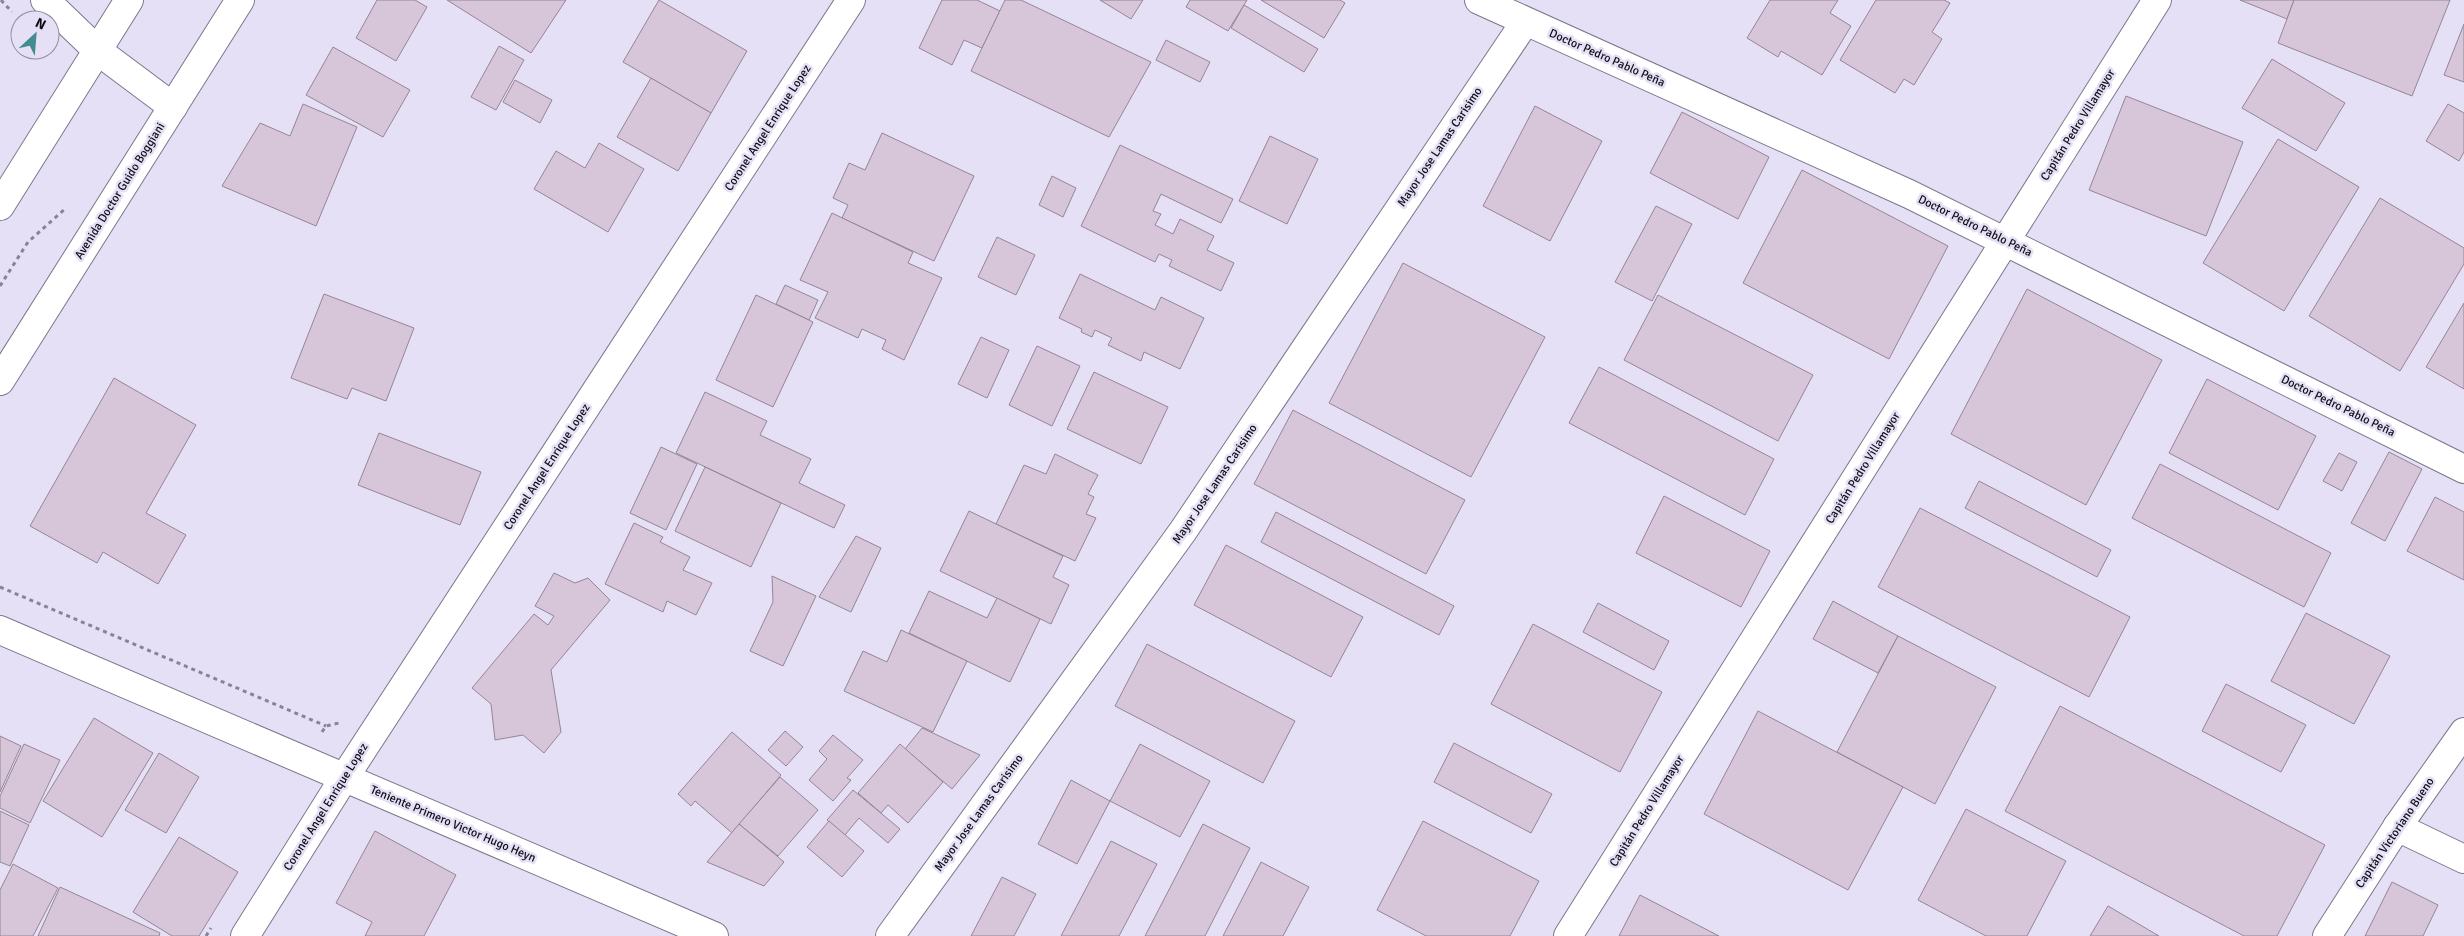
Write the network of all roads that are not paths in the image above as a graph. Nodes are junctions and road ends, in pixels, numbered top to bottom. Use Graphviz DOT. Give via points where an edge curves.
graph roads {
  1 [pos="45,0"];
  2 [pos="129,0"];
  3 [pos="240,0"];
  4 [pos="851,0"];
  5 [pos="1479,0"];
  6 [pos="2157,0"];
  7 [pos="1525,22"];
  8 [pos="98,51"];
  9 [pos="173,107"];
  10 [pos="0,206"];
  11 [pos="2006,241"];
  12 [pos="0,381"];
  13 [pos="2464,469"];
  14 [pos="0,630"];
  15 [pos="2464,732"];
  16 [pos="344,778"];
  17 [pos="2397,826"];
  18 [pos="2464,859"];
  19 [pos="245,936"];
  20 [pos="714,936"];
  21 [pos="890,936"];
  22 [pos="1568,936"];
  23 [pos="2328,936"];
  1 -- 8 [label="street"];
  2 -- 8 [label="street"];
  3 -- 9 [label="street, Avenida Doctor Guido Boggiani"];
  4 -- 16 [label="street, Coronel Angel Enrique Lopez"];
  5 -- 7 [label="street, Doctor Pedro Pablo Peña"];
  6 -- 11 [label="street, Capitán Pedro Villamayor"];
  7 -- 11 [label="street, Doctor Pedro Pablo Peña" via="1909,194"];
  7 -- 21 [label="street, Mayor Jose Lamas Carisimo" via="1183,531"];
  8 -- 9 [label="street"];
  8 -- 10 [label="street"];
  9 -- 12 [label="street, Avenida Doctor Guido Boggiani"];
  11 -- 13 [label="street, Doctor Pedro Pablo Peña"];
  11 -- 22 [label="street, Capitán Pedro Villamayor"];
  14 -- 16 [label="street, Teniente Primero Victor Hugo Heyn"];
  15 -- 17 [label="street, Capitán Victoriano Bueno"];
  16 -- 19 [label="street, Coronel Angel Enrique Lopez"];
  16 -- 20 [label="street, Teniente Primero Victor Hugo Heyn"];
  17 -- 18 [label="street"];
  17 -- 23 [label="street, Capitán Victoriano Bueno"];
}
